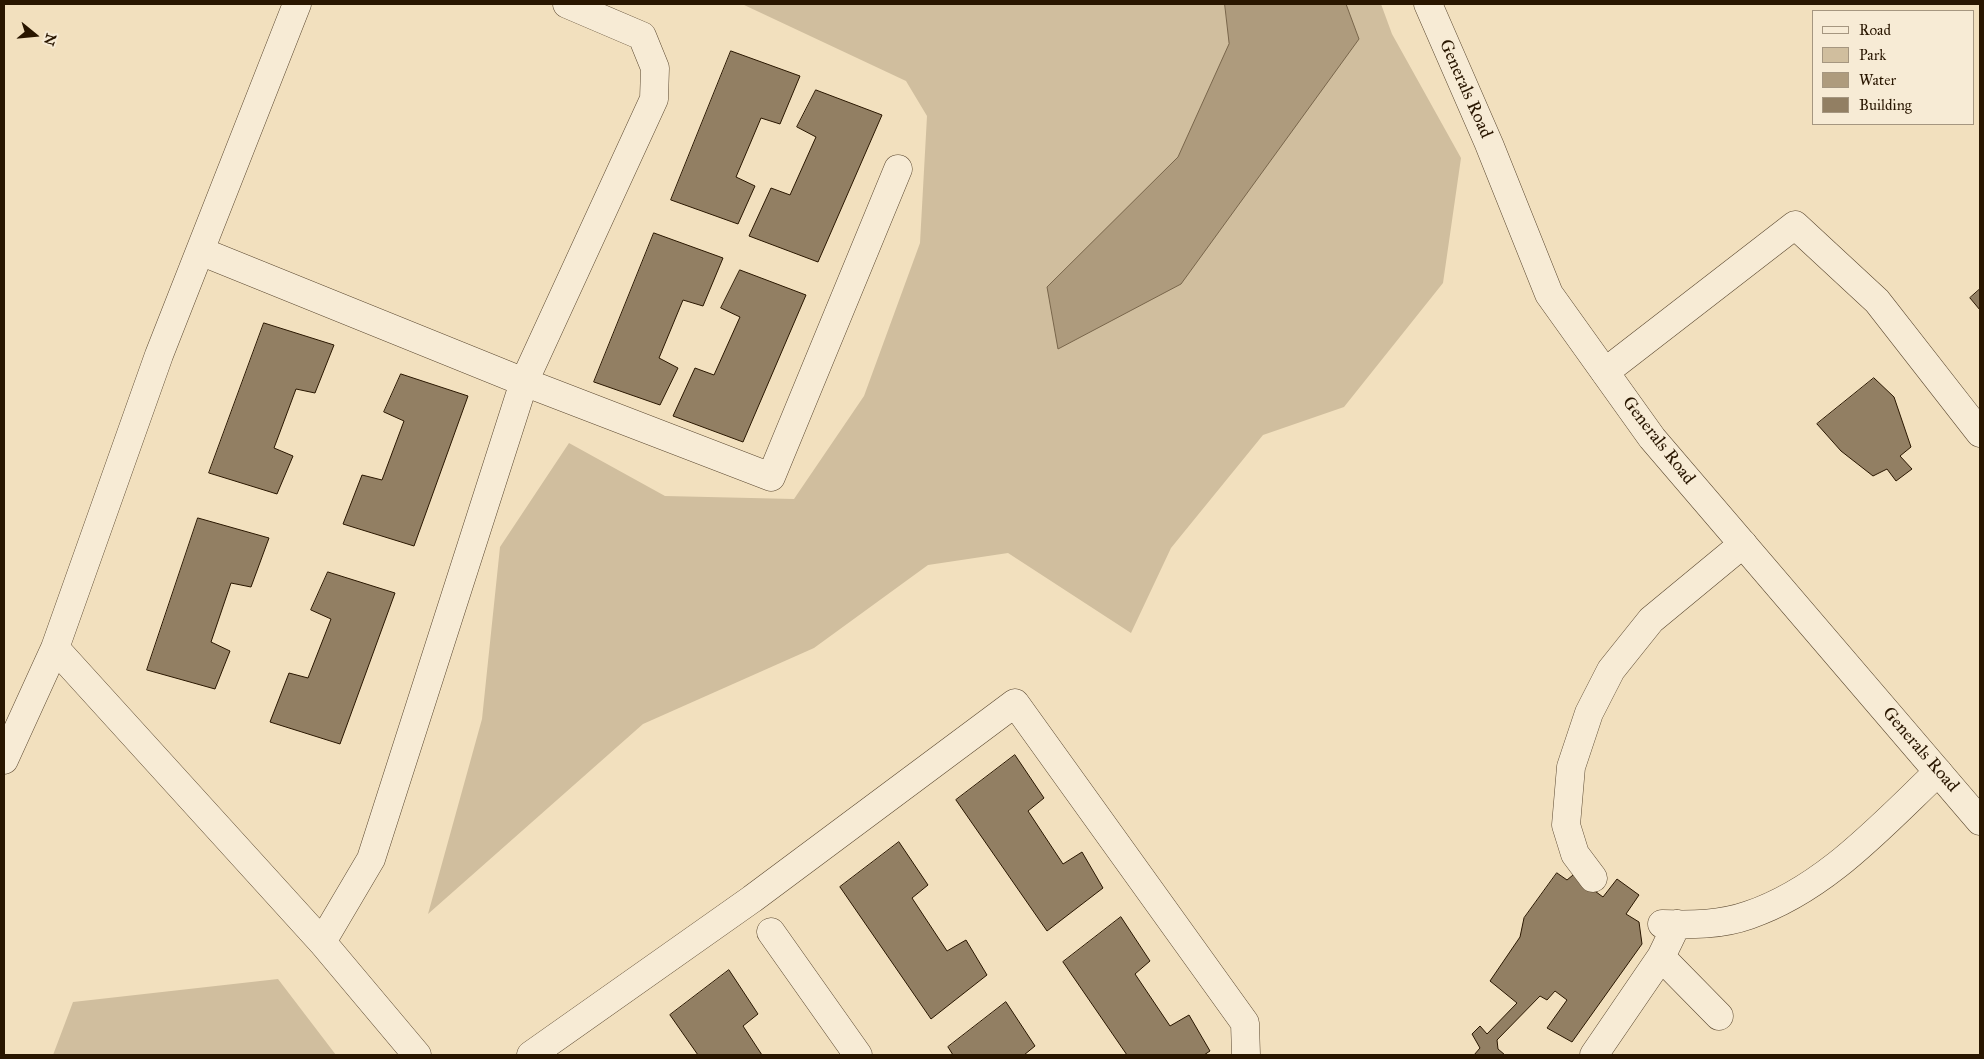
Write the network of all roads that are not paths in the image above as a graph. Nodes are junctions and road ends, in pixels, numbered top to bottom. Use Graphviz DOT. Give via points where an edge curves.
graph roads {
  1 [pos="297,4"];
  2 [pos="567,4"];
  3 [pos="1428,4"];
  4 [pos="898,169"];
  5 [pos="200,251"];
  6 [pos="1605,372"];
  7 [pos="524,382"];
  8 [pos="1980,433"];
  9 [pos="1743,544"];
  10 [pos="55,648"];
  11 [pos="4,760"];
  12 [pos="1938,772"];
  13 [pos="1980,821"];
  14 [pos="1593,878"];
  15 [pos="771,932"];
  16 [pos="322,942"];
  17 [pos="1661,957"];
  18 [pos="1719,1016"];
  19 [pos="417,1055"];
  20 [pos="530,1055"];
  21 [pos="858,1055"];
  22 [pos="1246,1055"];
  23 [pos="1594,1055"];
  1 -- 5 [label="street"];
  2 -- 7 [label="street" via="642,36 655,68 654,99"];
  3 -- 6 [label="street, Generals Road" via="1549,294"];
  4 -- 7 [label="street" via="771,477"];
  5 -- 7 [label="street"];
  5 -- 10 [label="street"];
  6 -- 8 [label="street" via="1795,225 1877,301"];
  6 -- 9 [label="street, Generals Road" via="1652,438"];
  7 -- 16 [label="street" via="371,859"];
  9 -- 12 [label="street, Generals Road"];
  9 -- 14 [label="street" via="1651,620 1611,670 1589,714 1571,767 1566,825 1576,854"];
  10 -- 11 [label="street"];
  10 -- 16 [label="street"];
  12 -- 13 [label="street, Generals Road"];
  12 -- 17 [label="street" via="1846,860 1799,891 1749,915 1702,925 1670,924"];
  15 -- 21 [label="street"];
  16 -- 19 [label="street"];
  17 -- 18 [label="street"];
  17 -- 23 [label="street"];
  20 -- 22 [label="street" via="752,899 1015,704 1245,1023"];
}
